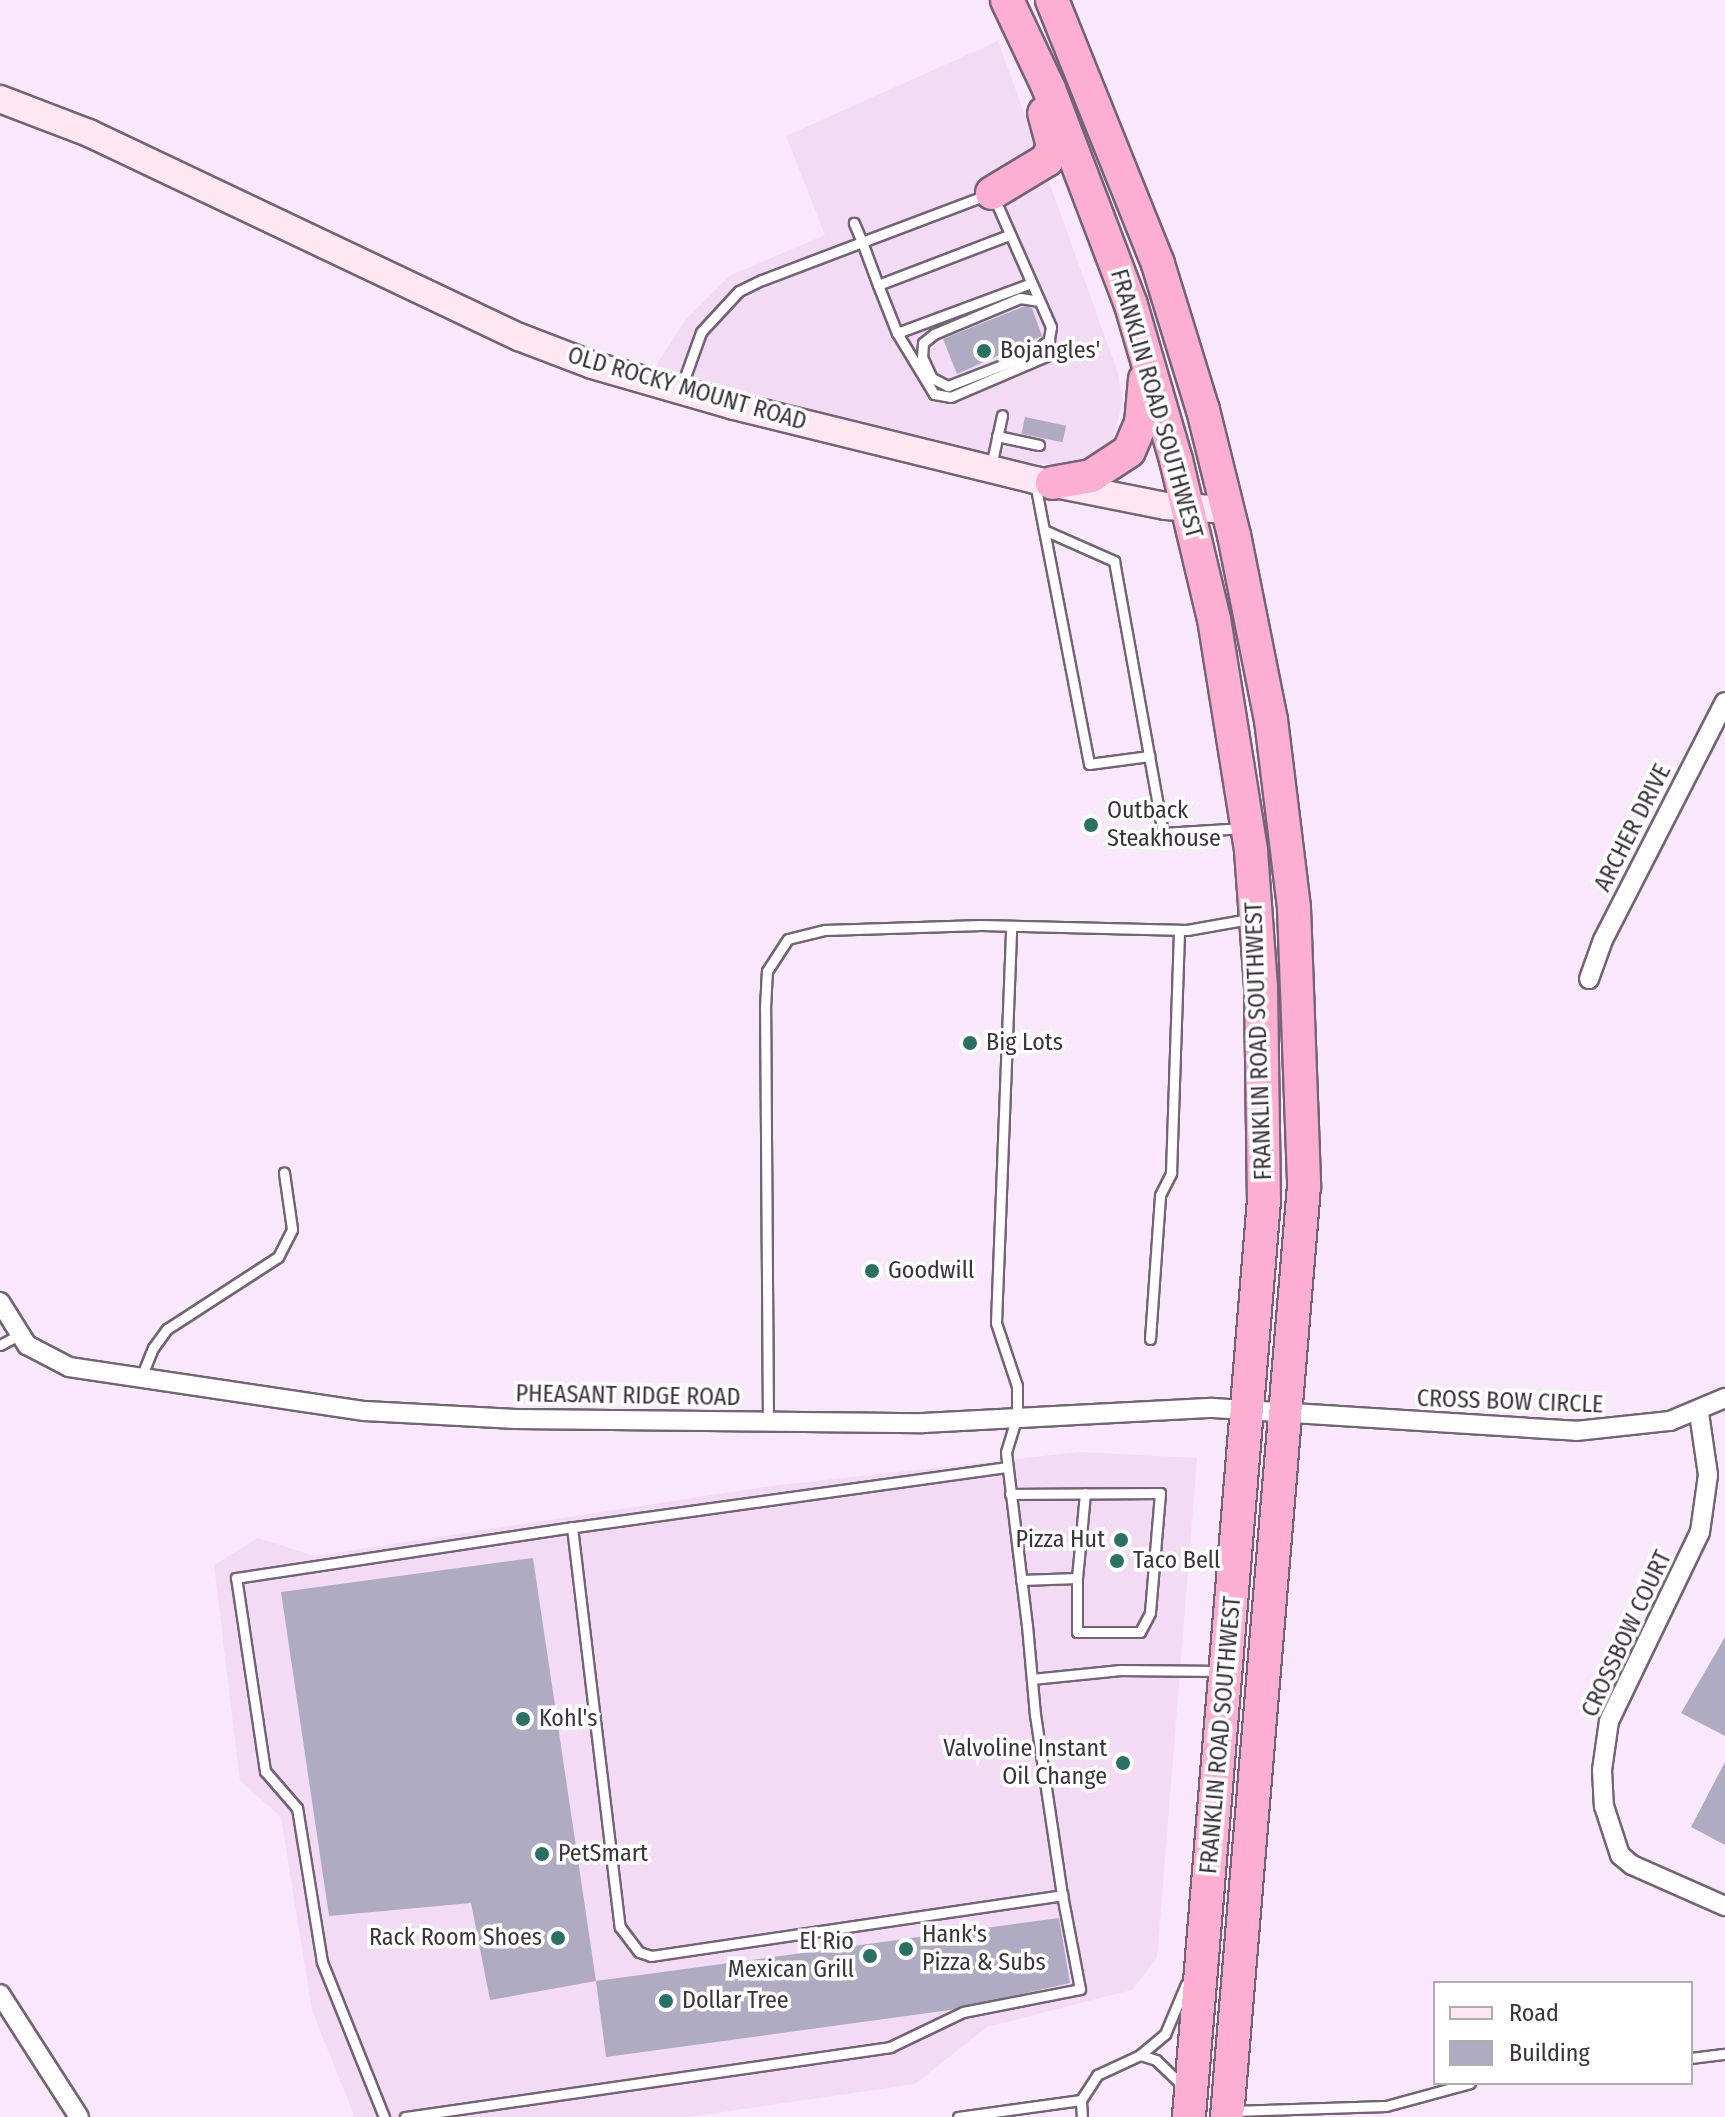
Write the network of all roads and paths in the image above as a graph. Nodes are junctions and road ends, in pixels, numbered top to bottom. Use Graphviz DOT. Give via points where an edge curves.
graph roads {
  1 [pos="1052,0"];
  2 [pos="1013,13"];
  3 [pos="0,99"];
  4 [pos="987,191"];
  5 [pos="854,223"];
  6 [pos="1009,235"];
  7 [pos="862,242"];
  8 [pos="1029,284"];
  9 [pos="878,285"];
  10 [pos="1039,301"];
  11 [pos="897,333"];
  12 [pos="1052,333"];
  13 [pos="1146,356"];
  14 [pos="680,392"];
  15 [pos="1002,415"];
  16 [pos="997,436"];
  17 [pos="1039,445"];
  18 [pos="990,469"];
  19 [pos="1043,482"];
  20 [pos="1188,508"];
  21 [pos="1229,510"];
  22 [pos="1044,530"];
  23 [pos="1725,702"];
  24 [pos="1149,756"];
  25 [pos="1247,828"];
  26 [pos="1256,917"];
  27 [pos="1011,926"];
  28 [pos="1179,931"];
  29 [pos="1589,979"];
  30 [pos="284,1173"];
  31 [pos="0,1302"];
  32 [pos="19,1335"];
  33 [pos="1150,1339"];
  34 [pos="0,1345"];
  35 [pos="140,1380"];
  36 [pos="1725,1398"];
  37 [pos="1249,1411"];
  38 [pos="1699,1413"];
  39 [pos="1017,1415"];
  40 [pos="1288,1415"];
  41 [pos="768,1422"];
  42 [pos="1007,1467"];
  43 [pos="1085,1493"];
  44 [pos="1010,1494"];
  45 [pos="1716,1498"];
  46 [pos="572,1527"];
  47 [pos="1077,1578"];
  48 [pos="1021,1580"];
  49 [pos="1226,1671"];
  50 [pos="1032,1679"];
  51 [pos="1062,1895"];
  52 [pos="1725,1906"];
  53 [pos="1203,1950"];
  54 [pos="0,1994"];
  55 [pos="1725,2054"];
  56 [pos="1140,2055"];
  57 [pos="1693,2058"];
  58 [pos="1463,2085"];
  59 [pos="1081,2100"];
  60 [pos="1386,2106"];
  61 [pos="1190,2108"];
  62 [pos="1228,2114"];
  63 [pos="79,2117"];
  64 [pos="384,2117"];
  65 [pos="405,2117"];
  66 [pos="958,2117"];
  67 [pos="1082,2117"];
  68 [pos="1387,2117"];
  1 -- 21 [label="highway, FRANKLIN ROAD SOUTHWEST" via="1158,264"];
  2 -- 4 [label="highway" via="1053,146 1040,168"];
  2 -- 13 [label="highway, FRANKLIN ROAD SOUTHWEST" via="1081,170"];
  3 -- 14 [label="street, OLD ROCKY MOUNT ROAD" via="227,195 519,337"];
  4 -- 6 [label="lane"];
  4 -- 7 [label="lane"];
  5 -- 7 [label="lane"];
  6 -- 8 [label="lane"];
  6 -- 9 [label="lane"];
  7 -- 9 [label="lane"];
  7 -- 14 [label="lane" via="762,280 726,300 697,340"];
  8 -- 10 [label="lane"];
  8 -- 11 [label="lane"];
  9 -- 11 [label="lane"];
  10 -- 12 [label="lane"];
  10 -- 12 [label="lane" via="1020,298 934,334 923,343 922,357 932,378 950,386 1033,353"];
  11 -- 12 [label="lane" via="924,385 944,397 1039,361"];
  13 -- 19 [label="highway" via="1143,412 1132,446 1091,476"];
  13 -- 20 [label="highway, FRANKLIN ROAD SOUTHWEST"];
  14 -- 18 [label="street, OLD ROCKY MOUNT ROAD"];
  15 -- 16 [label="lane"];
  16 -- 17 [label="lane"];
  16 -- 18 [label="lane"];
  18 -- 19 [label="street, OLD ROCKY MOUNT ROAD"];
  19 -- 20 [label="street, OLD ROCKY MOUNT ROAD"];
  19 -- 22 [label="lane"];
  20 -- 21 [label="street, OLD ROCKY MOUNT ROAD"];
  20 -- 25 [label="highway, FRANKLIN ROAD SOUTHWEST" via="1214,619"];
  21 -- 40 [label="highway, FRANKLIN ROAD SOUTHWEST" via="1271,720 1295,924 1304,1186"];
  22 -- 24 [label="lane" via="1114,561"];
  22 -- 24 [label="lane" via="1089,764"];
  23 -- 29 [label="street, ARCHER DRIVE" via="1603,940"];
  24 -- 25 [label="lane" via="1163,833"];
  25 -- 26 [label="highway, FRANKLIN ROAD SOUTHWEST"];
  26 -- 28 [label="lane"];
  26 -- 37 [label="highway, FRANKLIN ROAD SOUTHWEST" via="1265,1080 1264,1200"];
  27 -- 28 [label="lane"];
  27 -- 39 [label="lane" via="996,1323 1012,1362"];
  27 -- 41 [label="lane" via="825,930 788,939 767,971"];
  28 -- 33 [label="lane" via="1171,1173 1160,1195"];
  30 -- 35 [label="lane" via="292,1229 278,1257 167,1329 148,1356"];
  31 -- 32 [label="street, PHEASANT RIDGE ROAD"];
  32 -- 34 [label="lane"];
  32 -- 35 [label="street, PHEASANT RIDGE ROAD" via="42,1356 69,1367"];
  35 -- 41 [label="street, PHEASANT RIDGE ROAD" via="365,1411"];
  36 -- 38 [label="street, CROSS BOW CIRCLE"];
  37 -- 39 [label="street, PHEASANT RIDGE ROAD"];
  37 -- 40 [label="street, PHEASANT RIDGE ROAD"];
  37 -- 49 [label="highway, FRANKLIN ROAD SOUTHWEST"];
  38 -- 40 [label="street, CROSS BOW CIRCLE" via="1629,1430 1576,1431"];
  38 -- 45 [label="street, CROSSBOW COURT"];
  39 -- 41 [label="street, PHEASANT RIDGE ROAD" via="923,1423"];
  39 -- 42 [label="lane"];
  40 -- 62 [label="highway, FRANKLIN ROAD SOUTHWEST"];
  42 -- 44 [label="lane"];
  42 -- 46 [label="lane"];
  43 -- 44 [label="lane"];
  43 -- 47 [label="lane"];
  43 -- 47 [label="lane" via="1160,1493 1148,1624 1132,1635 1077,1632"];
  44 -- 48 [label="lane"];
  45 -- 52 [label="street, CROSSBOW COURT" via="1609,1721 1602,1770 1604,1806 1620,1855"];
  46 -- 51 [label="lane" via="620,1927 639,1952 651,1956"];
  46 -- 64 [label="lane" via="236,1578 265,1771 297,1808 322,1962"];
  47 -- 48 [label="lane"];
  48 -- 50 [label="lane"];
  49 -- 50 [label="lane" via="1121,1670"];
  49 -- 53 [label="highway, FRANKLIN ROAD SOUTHWEST"];
  50 -- 51 [label="lane"];
  51 -- 65 [label="lane" via="1080,1989 963,2012 890,2047"];
  53 -- 56 [label="lane" via="1165,2034"];
  53 -- 61 [label="highway, FRANKLIN ROAD SOUTHWEST"];
  54 -- 63 [label="street"];
  55 -- 57 [label="lane"];
  56 -- 59 [label="lane" via="1097,2075"];
  56 -- 61 [label="lane" via="1173,2073"];
  58 -- 60 [label="lane"];
  59 -- 66 [label="lane"];
  59 -- 67 [label="lane"];
  60 -- 62 [label="lane"];
  60 -- 68 [label="lane"];
}
